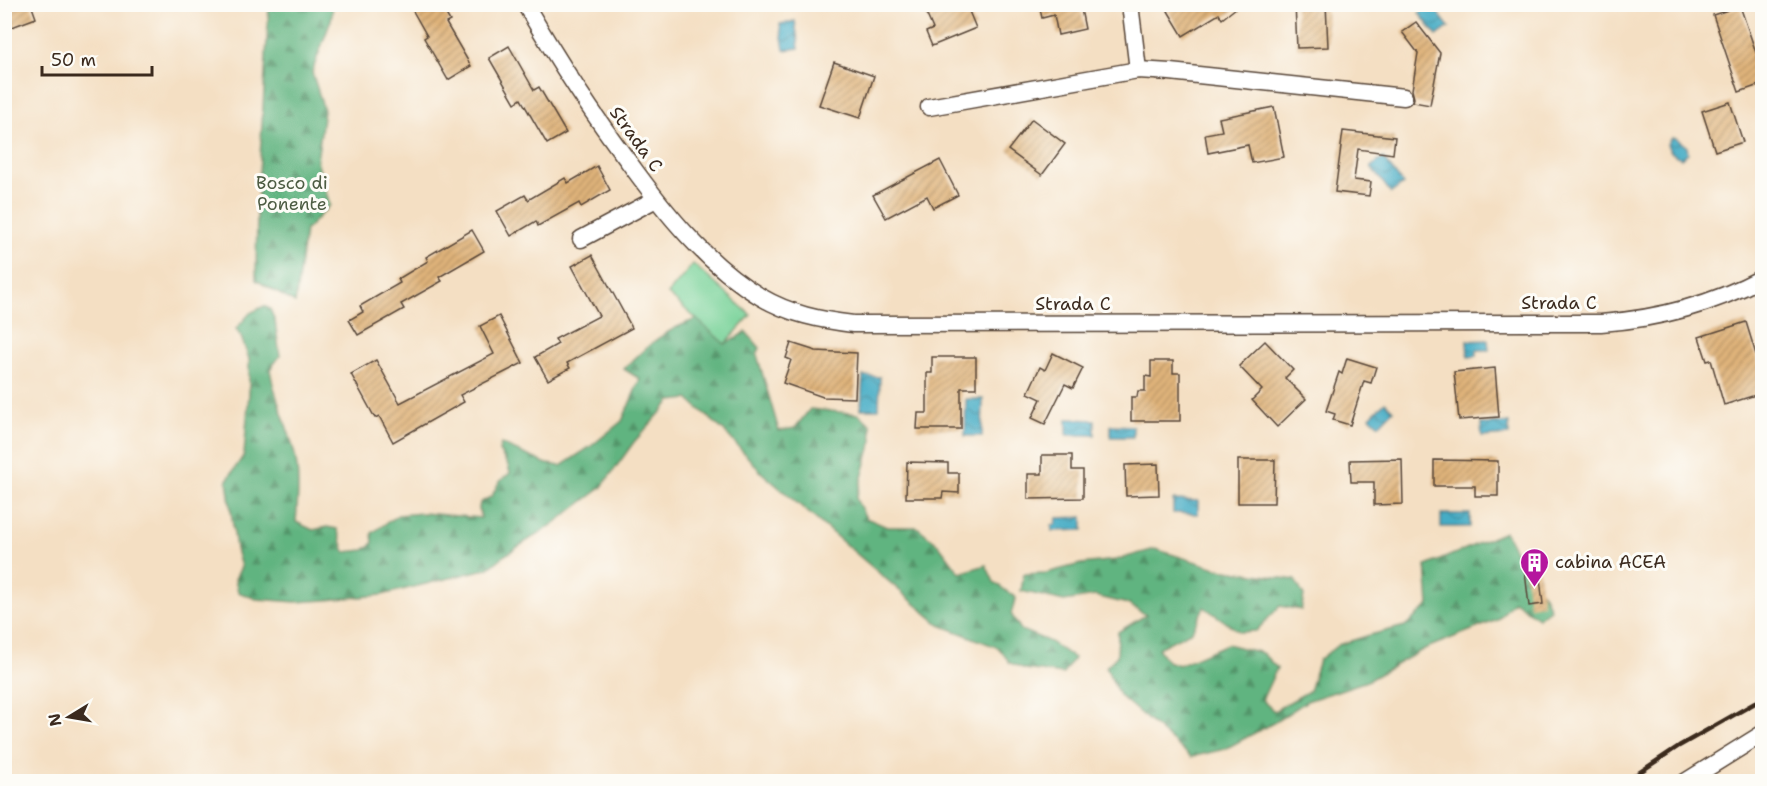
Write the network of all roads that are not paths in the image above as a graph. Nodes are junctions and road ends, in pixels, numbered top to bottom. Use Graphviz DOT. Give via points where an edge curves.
graph roads {
  1 [pos="525,4"];
  2 [pos="1130,4"];
  3 [pos="1138,70"];
  4 [pos="1404,97"];
  5 [pos="929,107"];
  6 [pos="656,199"];
  7 [pos="581,239"];
  8 [pos="1762,278"];
  9 [pos="1762,734"];
  10 [pos="1685,782"];
  1 -- 6 [label="street, Strada C" via="578,91"];
  2 -- 3 [label="street"];
  3 -- 4 [label="street"];
  3 -- 5 [label="street"];
  6 -- 7 [label="street"];
  6 -- 8 [label="street, Strada C" via="701,248 761,297 801,315 853,324 1601,323 1689,308"];
  9 -- 10 [label="street"];
}
